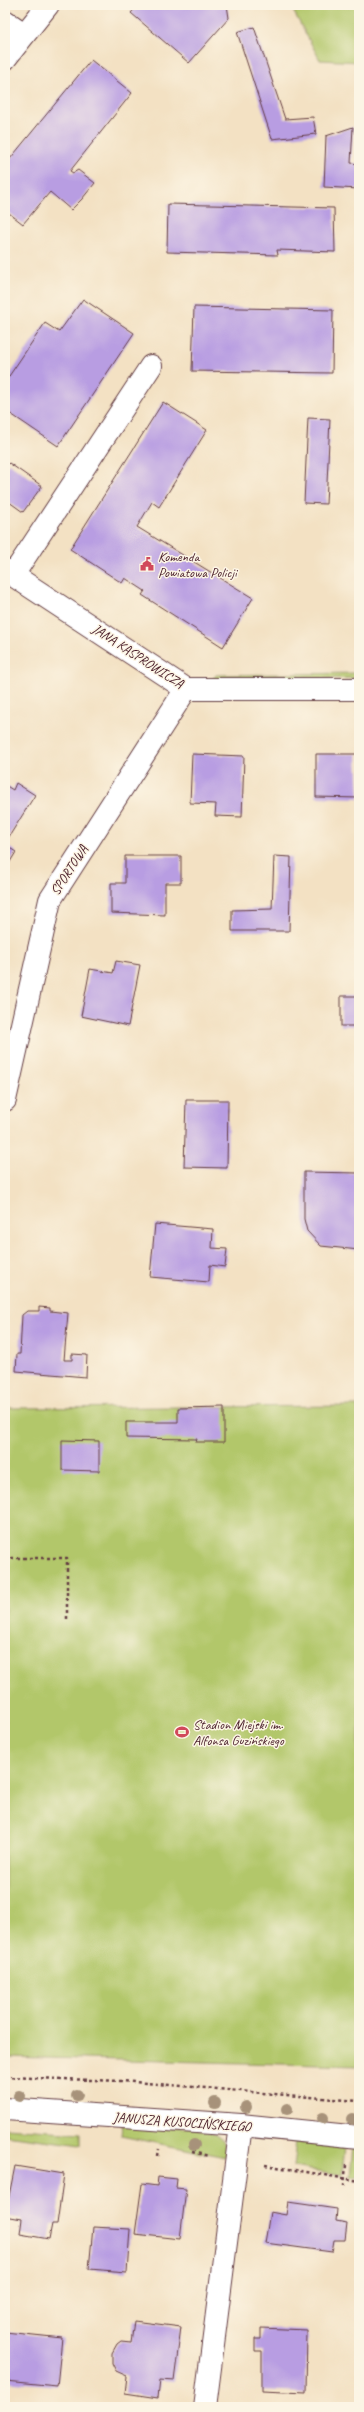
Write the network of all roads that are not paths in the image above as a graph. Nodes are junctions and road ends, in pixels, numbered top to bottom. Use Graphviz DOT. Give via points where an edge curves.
graph roads {
  1 [pos="48,5"];
  2 [pos="5,21"];
  3 [pos="24,34"];
  4 [pos="5,59"];
  5 [pos="151,366"];
  6 [pos="9,572"];
  7 [pos="186,689"];
  8 [pos="359,689"];
  9 [pos="5,1100"];
  10 [pos="5,2109"];
  11 [pos="241,2125"];
  12 [pos="359,2137"];
  13 [pos="205,2407"];
  1 -- 3 [label="street"];
  2 -- 3 [label="street"];
  3 -- 4 [label="street"];
  5 -- 6 [label="street"];
  6 -- 7 [label="street, JANA KASPROWICZA"];
  7 -- 8 [label="street, JANA KASPROWICZA"];
  7 -- 9 [label="street, SPORTOWA" via="50,900"];
  10 -- 11 [label="street, JANUSZA KUSOCIŃSKIEGO"];
  11 -- 12 [label="street, JANUSZA KUSOCIŃSKIEGO"];
  11 -- 13 [label="street"];
}
